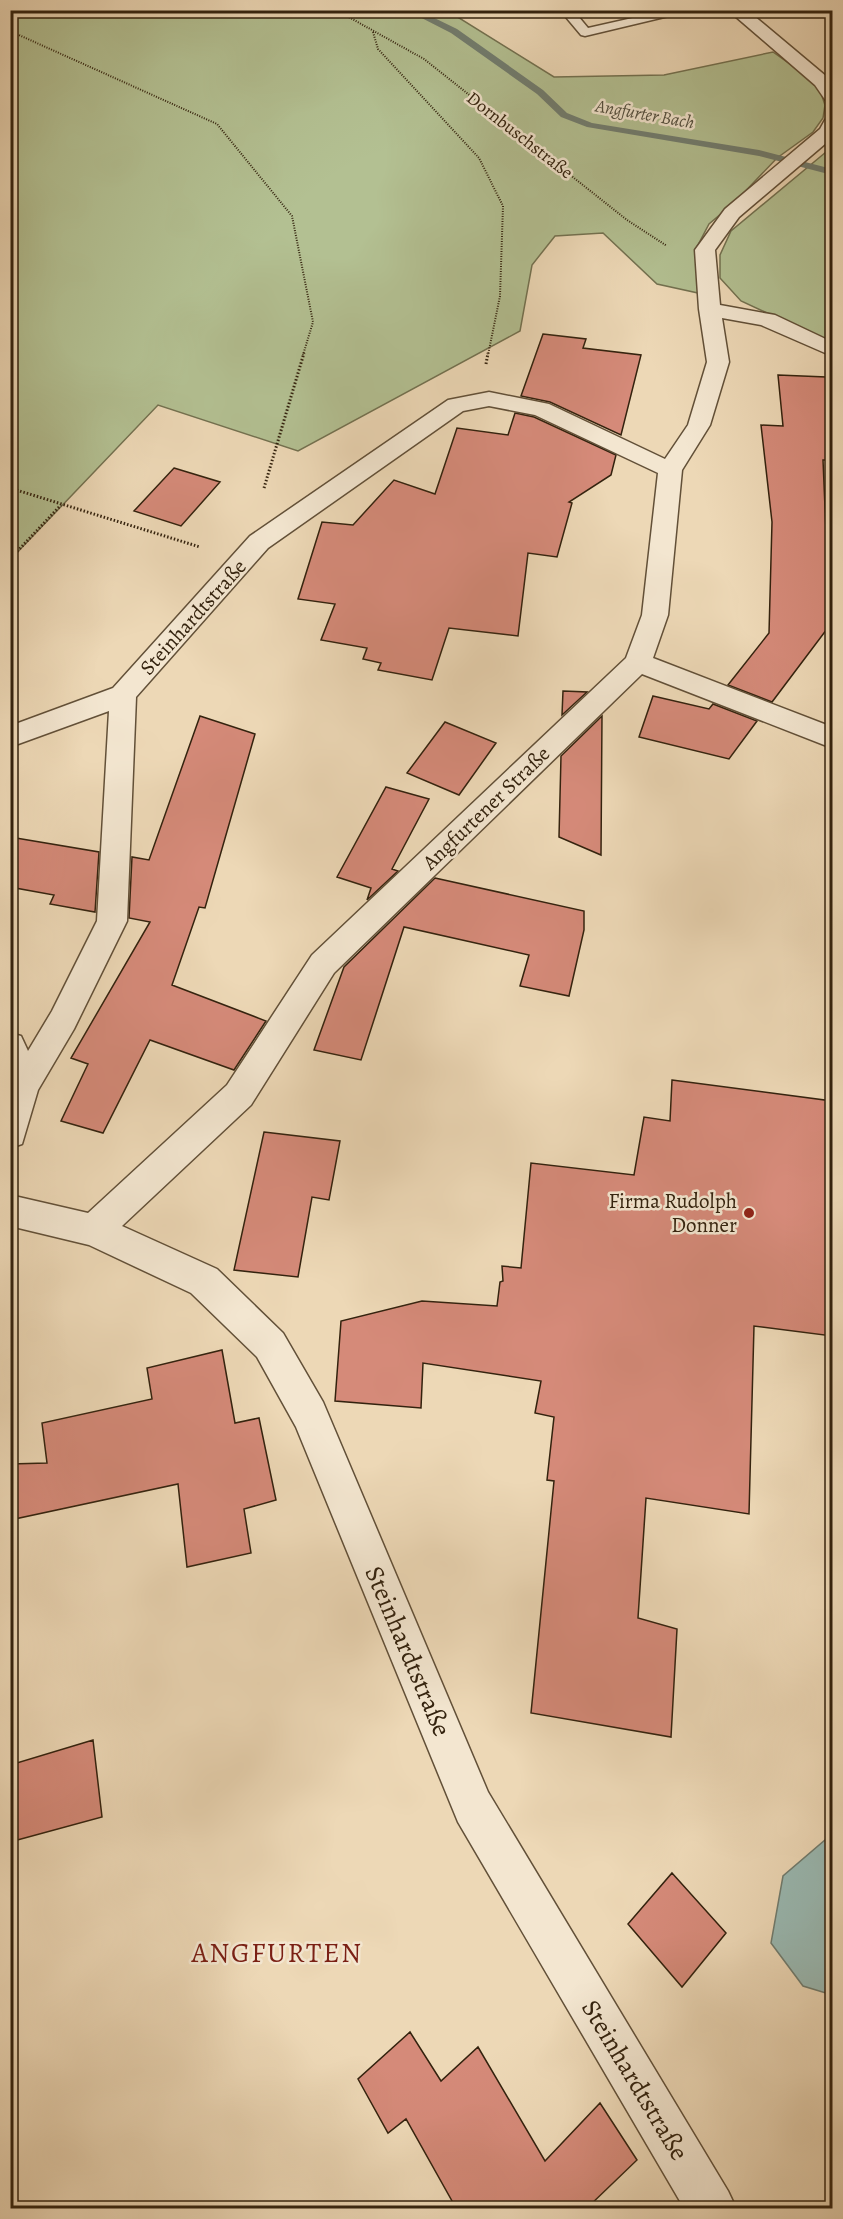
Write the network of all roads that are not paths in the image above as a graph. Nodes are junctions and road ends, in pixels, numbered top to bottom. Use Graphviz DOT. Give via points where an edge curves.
graph roads {
  1 [pos="566,10"];
  2 [pos="688,10"];
  3 [pos="736,10"];
  4 [pos="832,97"];
  5 [pos="832,124"];
  6 [pos="710,309"];
  7 [pos="832,351"];
  8 [pos="670,470"];
  9 [pos="638,662"];
  10 [pos="123,695"];
  11 [pos="10,738"];
  12 [pos="832,738"];
  13 [pos="10,1046"];
  14 [pos="17,1098"];
  15 [pos="10,1134"];
  16 [pos="10,1210"];
  17 [pos="94,1230"];
  18 [pos="711,2208"];
  1 -- 2 [label="lane" via="585,32"];
  3 -- 4 [label="street" via="821,81"];
  5 -- 6 [label="street, Angfurtener Straße" via="828,132 732,213 705,249"];
  6 -- 7 [label="street" via="767,320"];
  6 -- 8 [label="street, Angfurtener Straße" via="718,362 699,425"];
  8 -- 9 [label="street, Angfurtener Straße" via="655,615"];
  8 -- 10 [label="street, Steinhardtstraße" via="541,409 489,399 456,405 252,551"];
  9 -- 12 [label="street"];
  9 -- 17 [label="street, Angfurtener Straße" via="323,964 239,1095"];
  10 -- 11 [label="street"];
  10 -- 14 [label="street, Steinhardtstraße" via="112,921 63,1020"];
  13 -- 14 [label="street"];
  14 -- 15 [label="street, Steinhardtstraße"];
  16 -- 17 [label="street, Steinhardtstraße"];
  17 -- 18 [label="street, Steinhardtstraße" via="204,1281 270,1345 310,1414 473,1807"];
}
